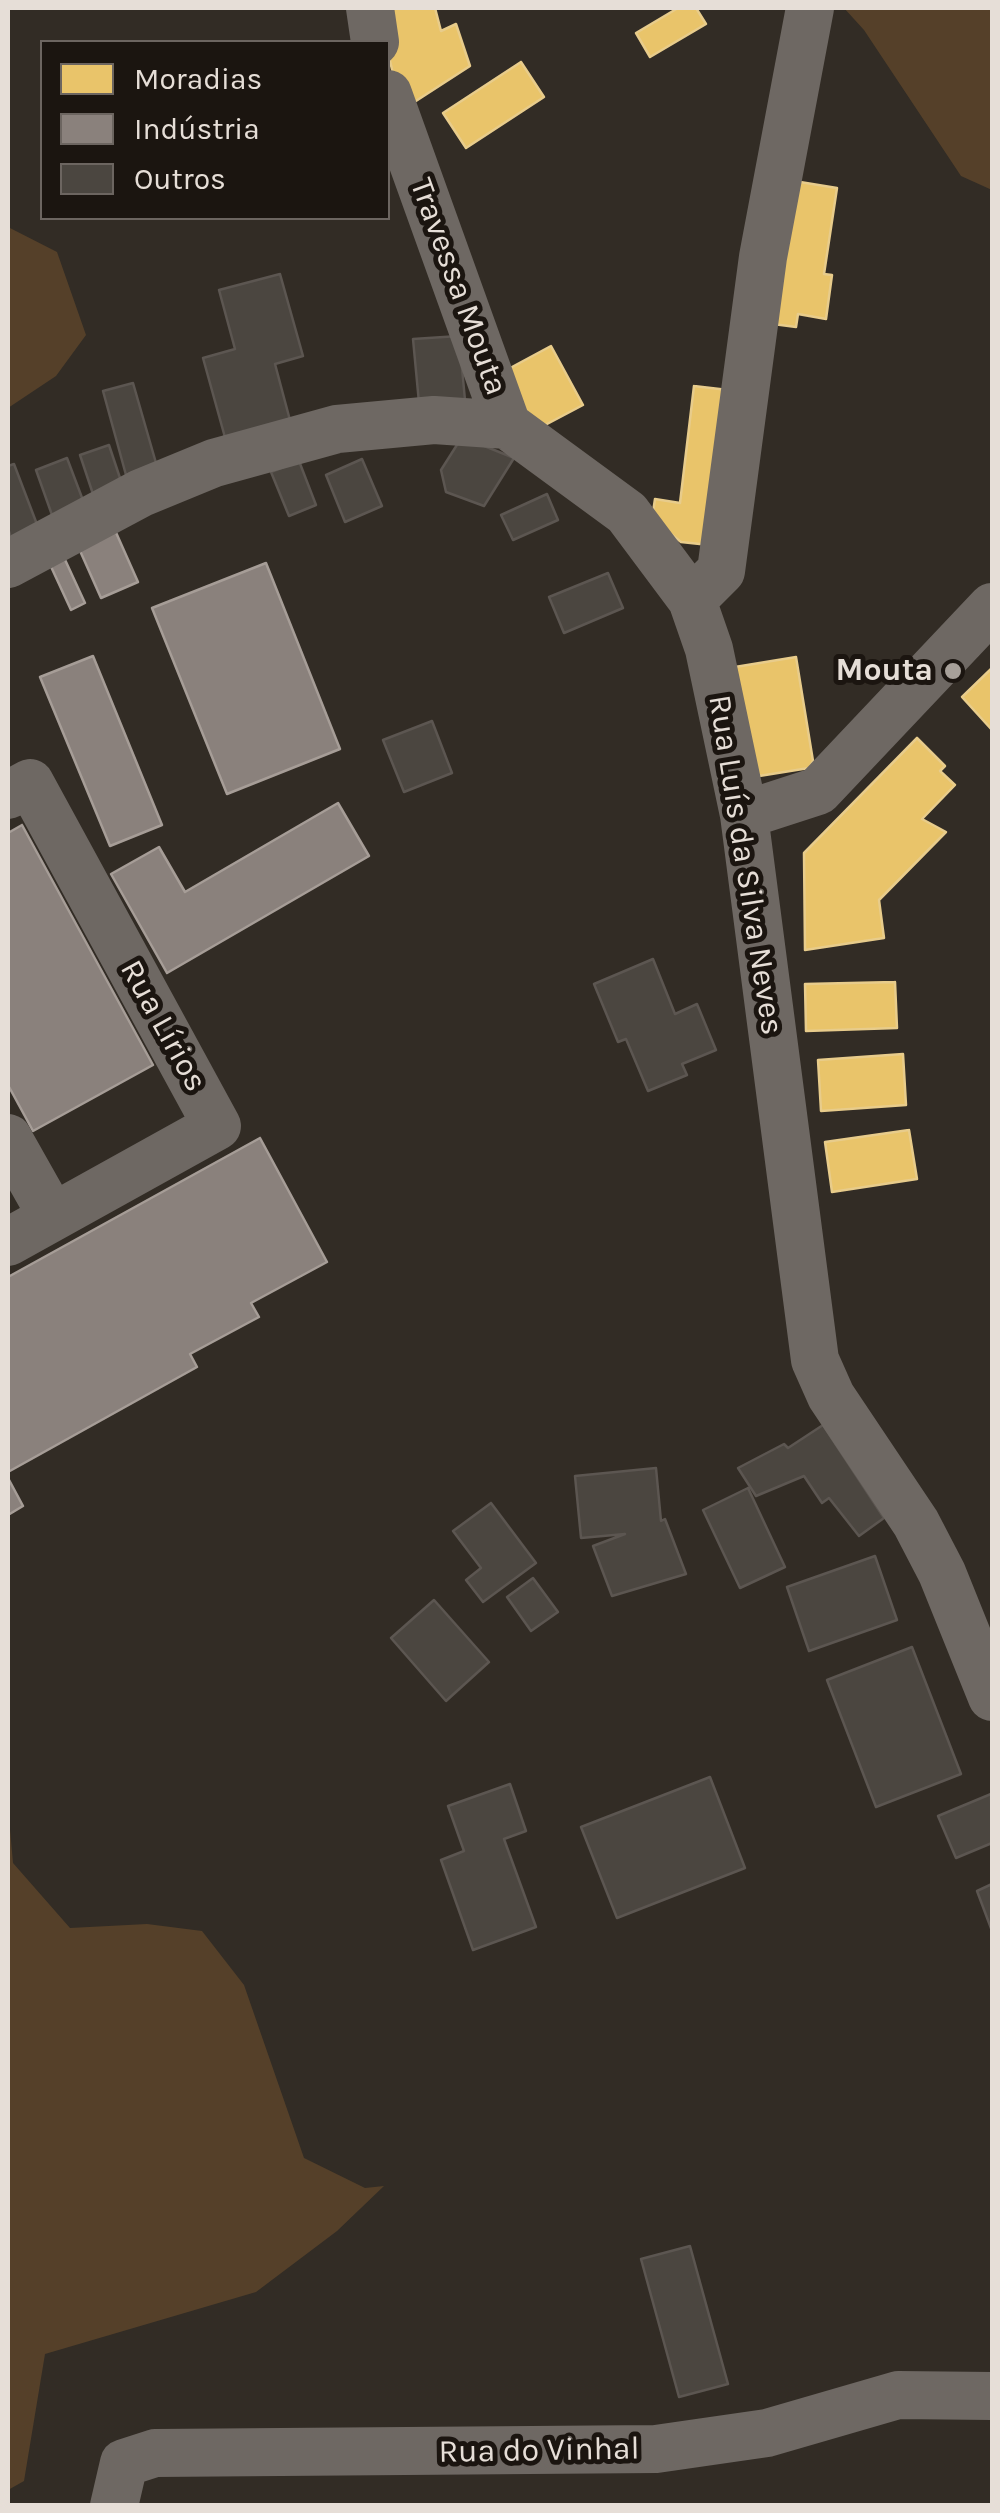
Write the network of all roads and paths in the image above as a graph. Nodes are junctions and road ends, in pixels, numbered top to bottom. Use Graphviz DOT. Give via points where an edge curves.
graph roads {
  1 [pos="370,8"];
  2 [pos="810,8"];
  3 [pos="375,40"];
  4 [pos="390,100"];
  5 [pos="507,425"];
  6 [pos="8,564"];
  7 [pos="692,600"];
  8 [pos="992,607"];
  9 [pos="8,795"];
  10 [pos="744,816"];
  11 [pos="8,1138"];
  12 [pos="52,1216"];
  13 [pos="8,1242"];
  14 [pos="992,1697"];
  15 [pos="992,2396"];
  16 [pos="114,2506"];
  1 -- 3 [label="street"];
  2 -- 7 [label="street" via="763,257 721,570"];
  4 -- 5 [label="street, Travessa Mouta"];
  5 -- 6 [label="street" via="434,420 336,429 178,478"];
  5 -- 7 [label="street, Rua Luís da Silva Neves" via="627,512"];
  7 -- 10 [label="street, Rua Luís da Silva Neves" via="709,649"];
  8 -- 10 [label="street" via="818,790"];
  9 -- 12 [label="street, Rua Lírios" via="30,783 217,1126"];
  10 -- 14 [label="street, Rua Luís da Silva Neves" via="816,1360 831,1396 916,1523"];
  11 -- 12 [label="street"];
  12 -- 13 [label="street"];
  15 -- 16 [label="street, Rua do Vinhal" via="898,2395 767,2433 656,2450 156,2453 124,2464"];
}
